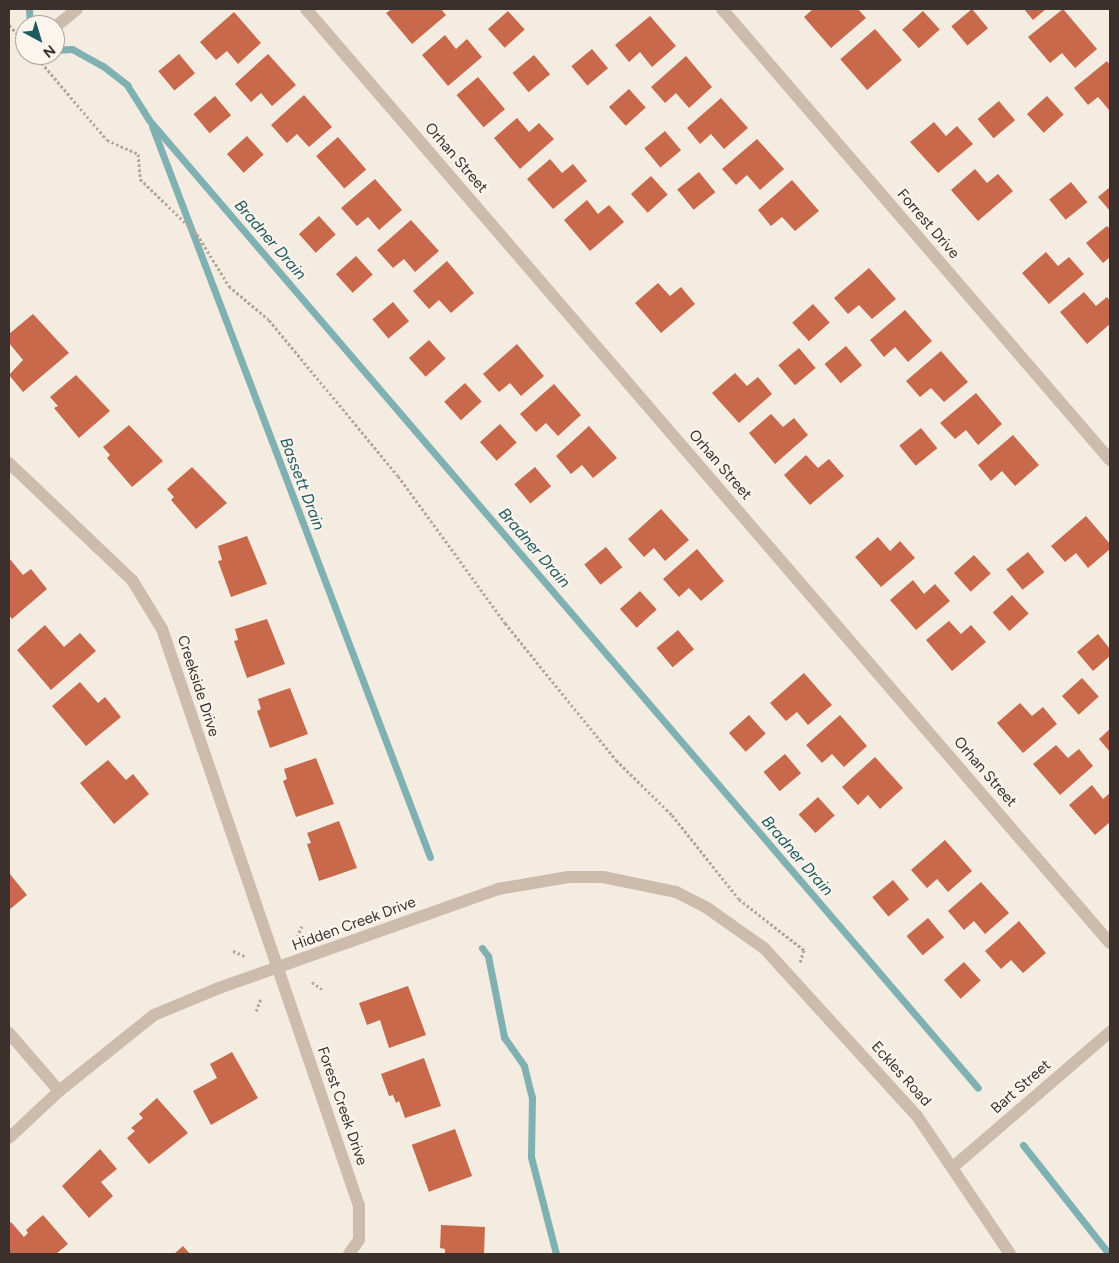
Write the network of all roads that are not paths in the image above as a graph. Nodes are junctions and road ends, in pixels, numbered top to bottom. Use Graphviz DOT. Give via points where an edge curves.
graph roads {
  1 [pos="76,9"];
  2 [pos="306,9"];
  3 [pos="722,9"];
  4 [pos="65,18"];
  5 [pos="1110,460"];
  6 [pos="9,463"];
  7 [pos="744,935"];
  8 [pos="1110,943"];
  9 [pos="277,969"];
  10 [pos="1110,1032"];
  11 [pos="9,1033"];
  12 [pos="59,1091"];
  13 [pos="9,1138"];
  14 [pos="953,1167"];
  15 [pos="349,1254"];
  16 [pos="1010,1254"];
  1 -- 4 [label="street"];
  2 -- 8 [label="street, Orhan Street"];
  3 -- 5 [label="street, Forrest Drive"];
  6 -- 9 [label="street, Creekside Drive" via="132,580 154,611"];
  7 -- 9 [label="street, Hidden Creek Drive" via="707,908 676,892 603,877 568,877 498,889"];
  7 -- 14 [label="street, Eckles Road" via="764,948 917,1116"];
  9 -- 12 [label="street, Hidden Creek Drive" via="219,988 154,1015"];
  9 -- 15 [label="street, Forest Creek Drive" via="359,1206 359,1240"];
  10 -- 14 [label="street, Bart Street"];
  11 -- 12 [label="street"];
  12 -- 13 [label="street, Hidden Creek Drive"];
  14 -- 16 [label="street, Eckles Road"];
}
